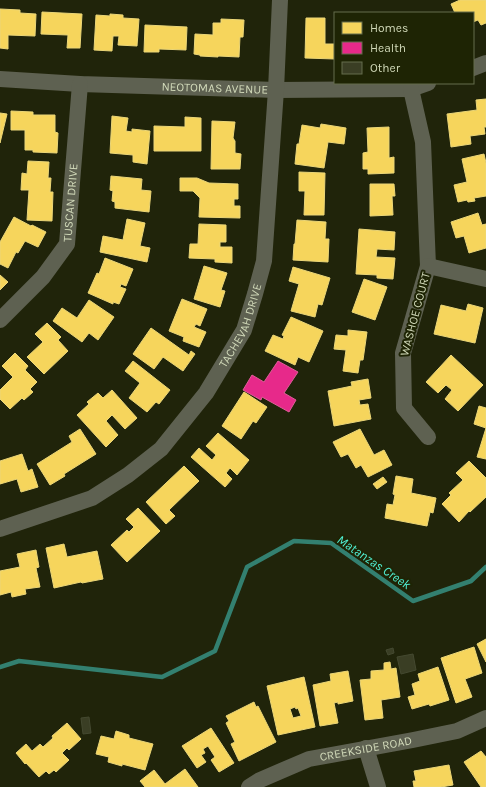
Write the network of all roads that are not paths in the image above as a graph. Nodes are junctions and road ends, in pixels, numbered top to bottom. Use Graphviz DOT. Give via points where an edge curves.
graph roads {
  1 [pos="280,0"];
  2 [pos="486,63"];
  3 [pos="474,68"];
  4 [pos="0,79"];
  5 [pos="80,84"];
  6 [pos="425,84"];
  7 [pos="412,89"];
  8 [pos="276,90"];
  9 [pos="428,266"];
  10 [pos="486,279"];
  11 [pos="0,320"];
  12 [pos="428,436"];
  13 [pos="0,529"];
  14 [pos="486,718"];
  15 [pos="366,748"];
  16 [pos="249,787"];
  17 [pos="378,787"];
  1 -- 8 [label="street, TACHEVAH DRIVE"];
  2 -- 3 [label="street"];
  4 -- 5 [label="street, NEOTOMAS AVENUE"];
  5 -- 8 [label="street, NEOTOMAS AVENUE"];
  5 -- 11 [label="street, TUSCAN DRIVE" via="66,244 43,277"];
  6 -- 7 [label="street, NEOTOMAS AVENUE"];
  7 -- 8 [label="street, NEOTOMAS AVENUE"];
  7 -- 9 [label="street, WASHOE COURT" via="423,142"];
  8 -- 13 [label="street, TACHEVAH DRIVE" via="264,260 244,330 206,393 161,449 128,475 92,498"];
  9 -- 10 [label="street"];
  9 -- 12 [label="street, WASHOE COURT" via="403,353 404,408"];
  14 -- 15 [label="street, CREEKSIDE ROAD" via="457,731"];
  15 -- 16 [label="street, CREEKSIDE ROAD" via="309,759"];
  15 -- 17 [label="street"];
}
